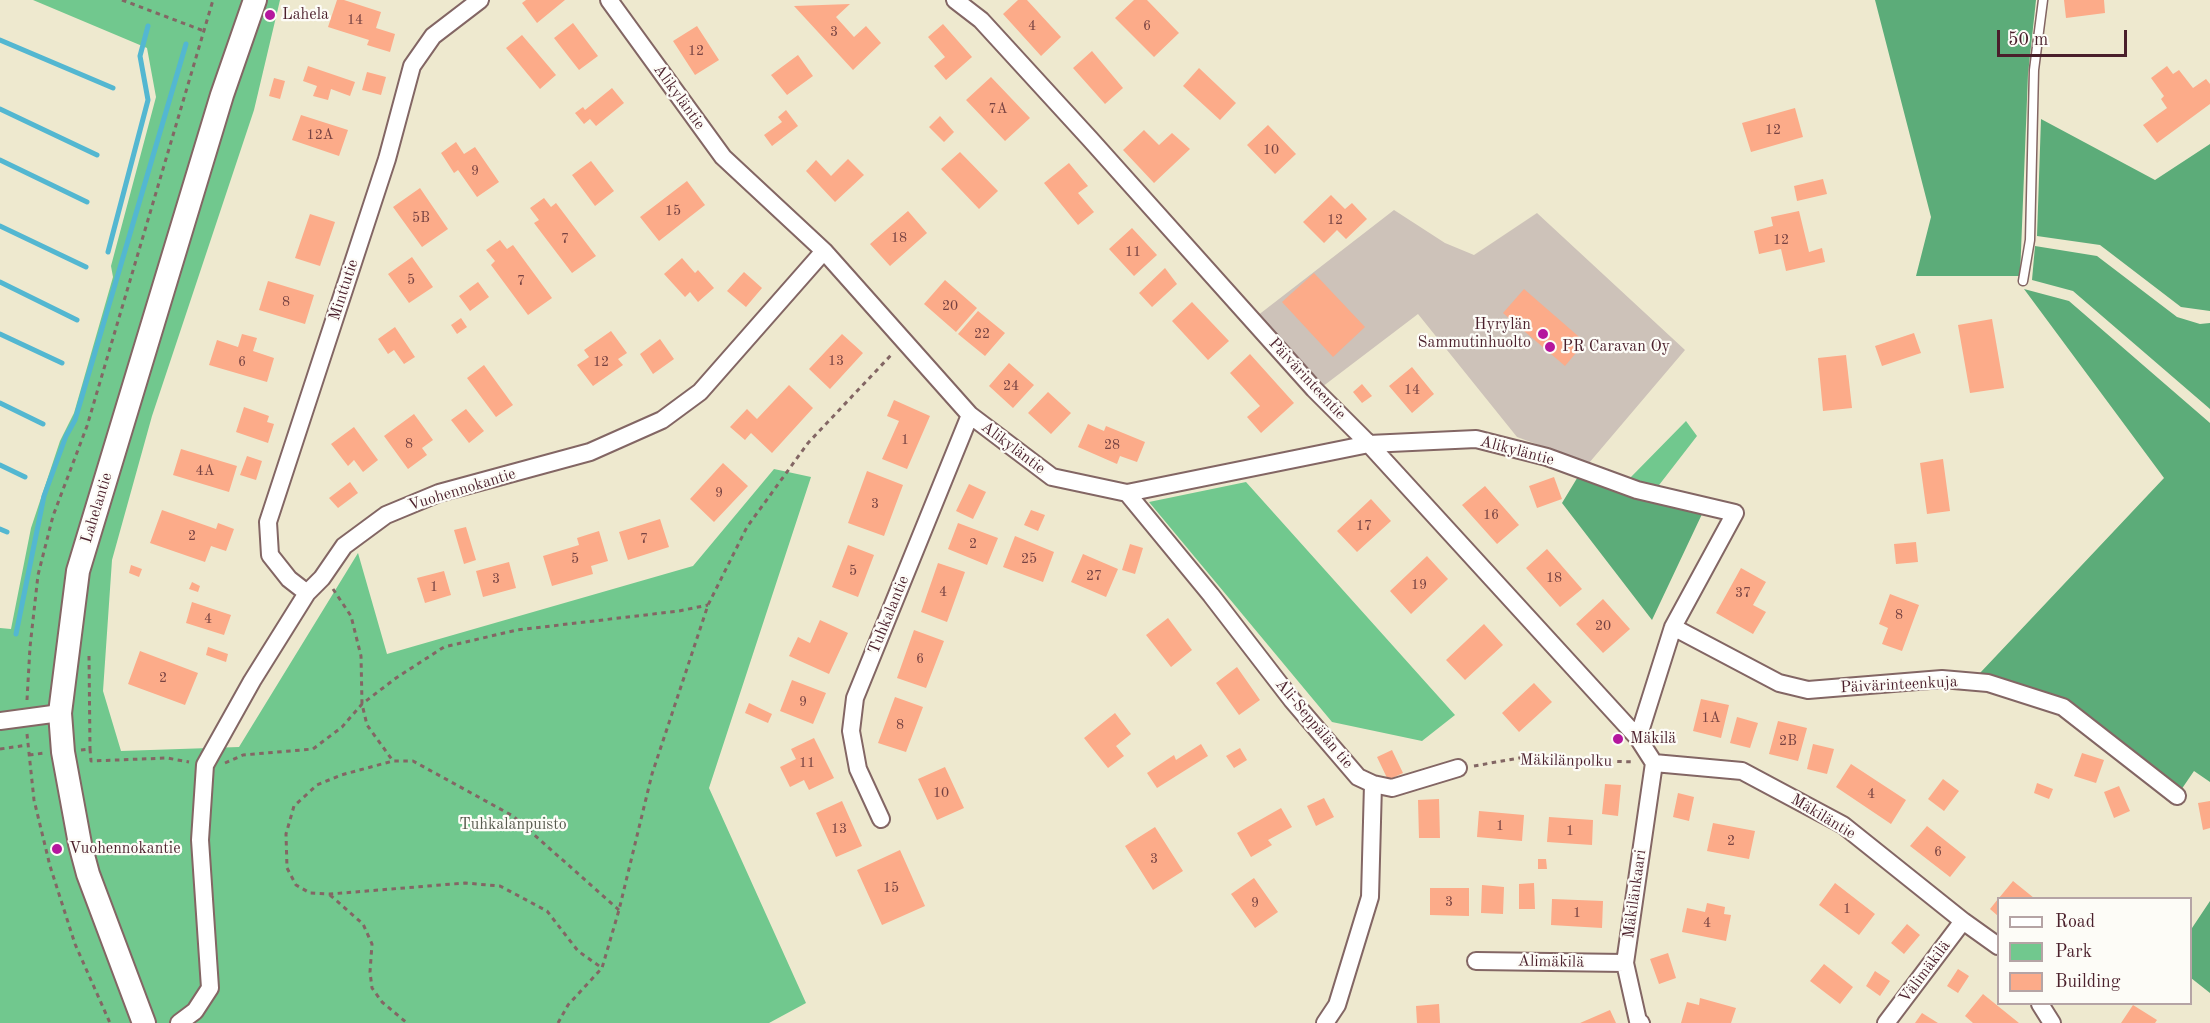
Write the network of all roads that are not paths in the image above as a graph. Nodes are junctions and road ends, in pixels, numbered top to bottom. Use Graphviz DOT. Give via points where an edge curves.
graph roads {
  1 [pos="255,0"];
  2 [pos="480,0"];
  3 [pos="609,0"];
  4 [pos="955,0"];
  5 [pos="2043,0"];
  6 [pos="824,251"];
  7 [pos="2023,281"];
  8 [pos="970,415"];
  9 [pos="1369,444"];
  10 [pos="1127,493"];
  11 [pos="307,592"];
  12 [pos="1674,627"];
  13 [pos="60,713"];
  14 [pos="0,721"];
  15 [pos="1638,738"];
  16 [pos="1654,763"];
  17 [pos="1458,768"];
  18 [pos="1373,784"];
  19 [pos="2177,795"];
  20 [pos="881,819"];
  21 [pos="1963,921"];
  22 [pos="1997,945"];
  23 [pos="1476,961"];
  24 [pos="1625,963"];
  25 [pos="2041,1005"];
  26 [pos="144,1023"];
  27 [pos="179,1023"];
  28 [pos="1325,1023"];
  29 [pos="1641,1023"];
  30 [pos="1886,1023"];
  31 [pos="2052,1023"];
  1 -- 13 [label="main road, Lahelantie" via="222,95 78,572"];
  2 -- 11 [label="street, Minttutie" via="433,36 412,66 387,159 268,522 270,555 289,579"];
  3 -- 6 [label="street, Alikyläntie" via="723,157"];
  4 -- 9 [label="street, Päivärinteentie" via="981,20 1314,389"];
  5 -- 7 [label="lane" via="2034,70 2030,240"];
  6 -- 8 [label="street, Alikyläntie"];
  6 -- 11 [label="street, Vuohennokantie" via="700,392 662,420 590,452 440,493 386,515 344,546"];
  8 -- 10 [label="street, Alikyläntie" via="1052,477"];
  8 -- 20 [label="street, Tuhkalantie" via="855,698 851,731 858,769"];
  9 -- 10 [label="street, Alikyläntie"];
  9 -- 12 [label="street, Alikyläntie" via="1476,439 1547,457 1637,490 1735,513"];
  9 -- 15 [label="street, Päivärinteentie"];
  10 -- 18 [label="street, Ali-Seppälän tie" via="1292,700 1358,777"];
  11 -- 27 [label="street, Vuohennokantie" via="206,765 200,840 210,988 195,1011"];
  12 -- 15 [label="street"];
  12 -- 19 [label="street, Päivärinteenkuja" via="1779,683 1808,690 1942,679 1988,683 2063,707"];
  13 -- 14 [label="street"];
  13 -- 26 [label="main road, Lahelantie" via="63,752 88,874"];
  15 -- 16 [label="street, Päivärinteentie"];
  16 -- 21 [label="street, Mäkiläntie" via="1742,771 1843,825"];
  16 -- 24 [label="street, Mäkilänkaari"];
  17 -- 18 [label="street" via="1392,788"];
  18 -- 28 [label="street" via="1370,897 1337,1005"];
  21 -- 22 [label="street, Mäkiläntie"];
  21 -- 30 [label="street, Välimäkilä"];
  23 -- 24 [label="street, Alimäkilä"];
  24 -- 29 [label="street, Mäkilänkaari"];
  25 -- 31 [label="street"];
}
